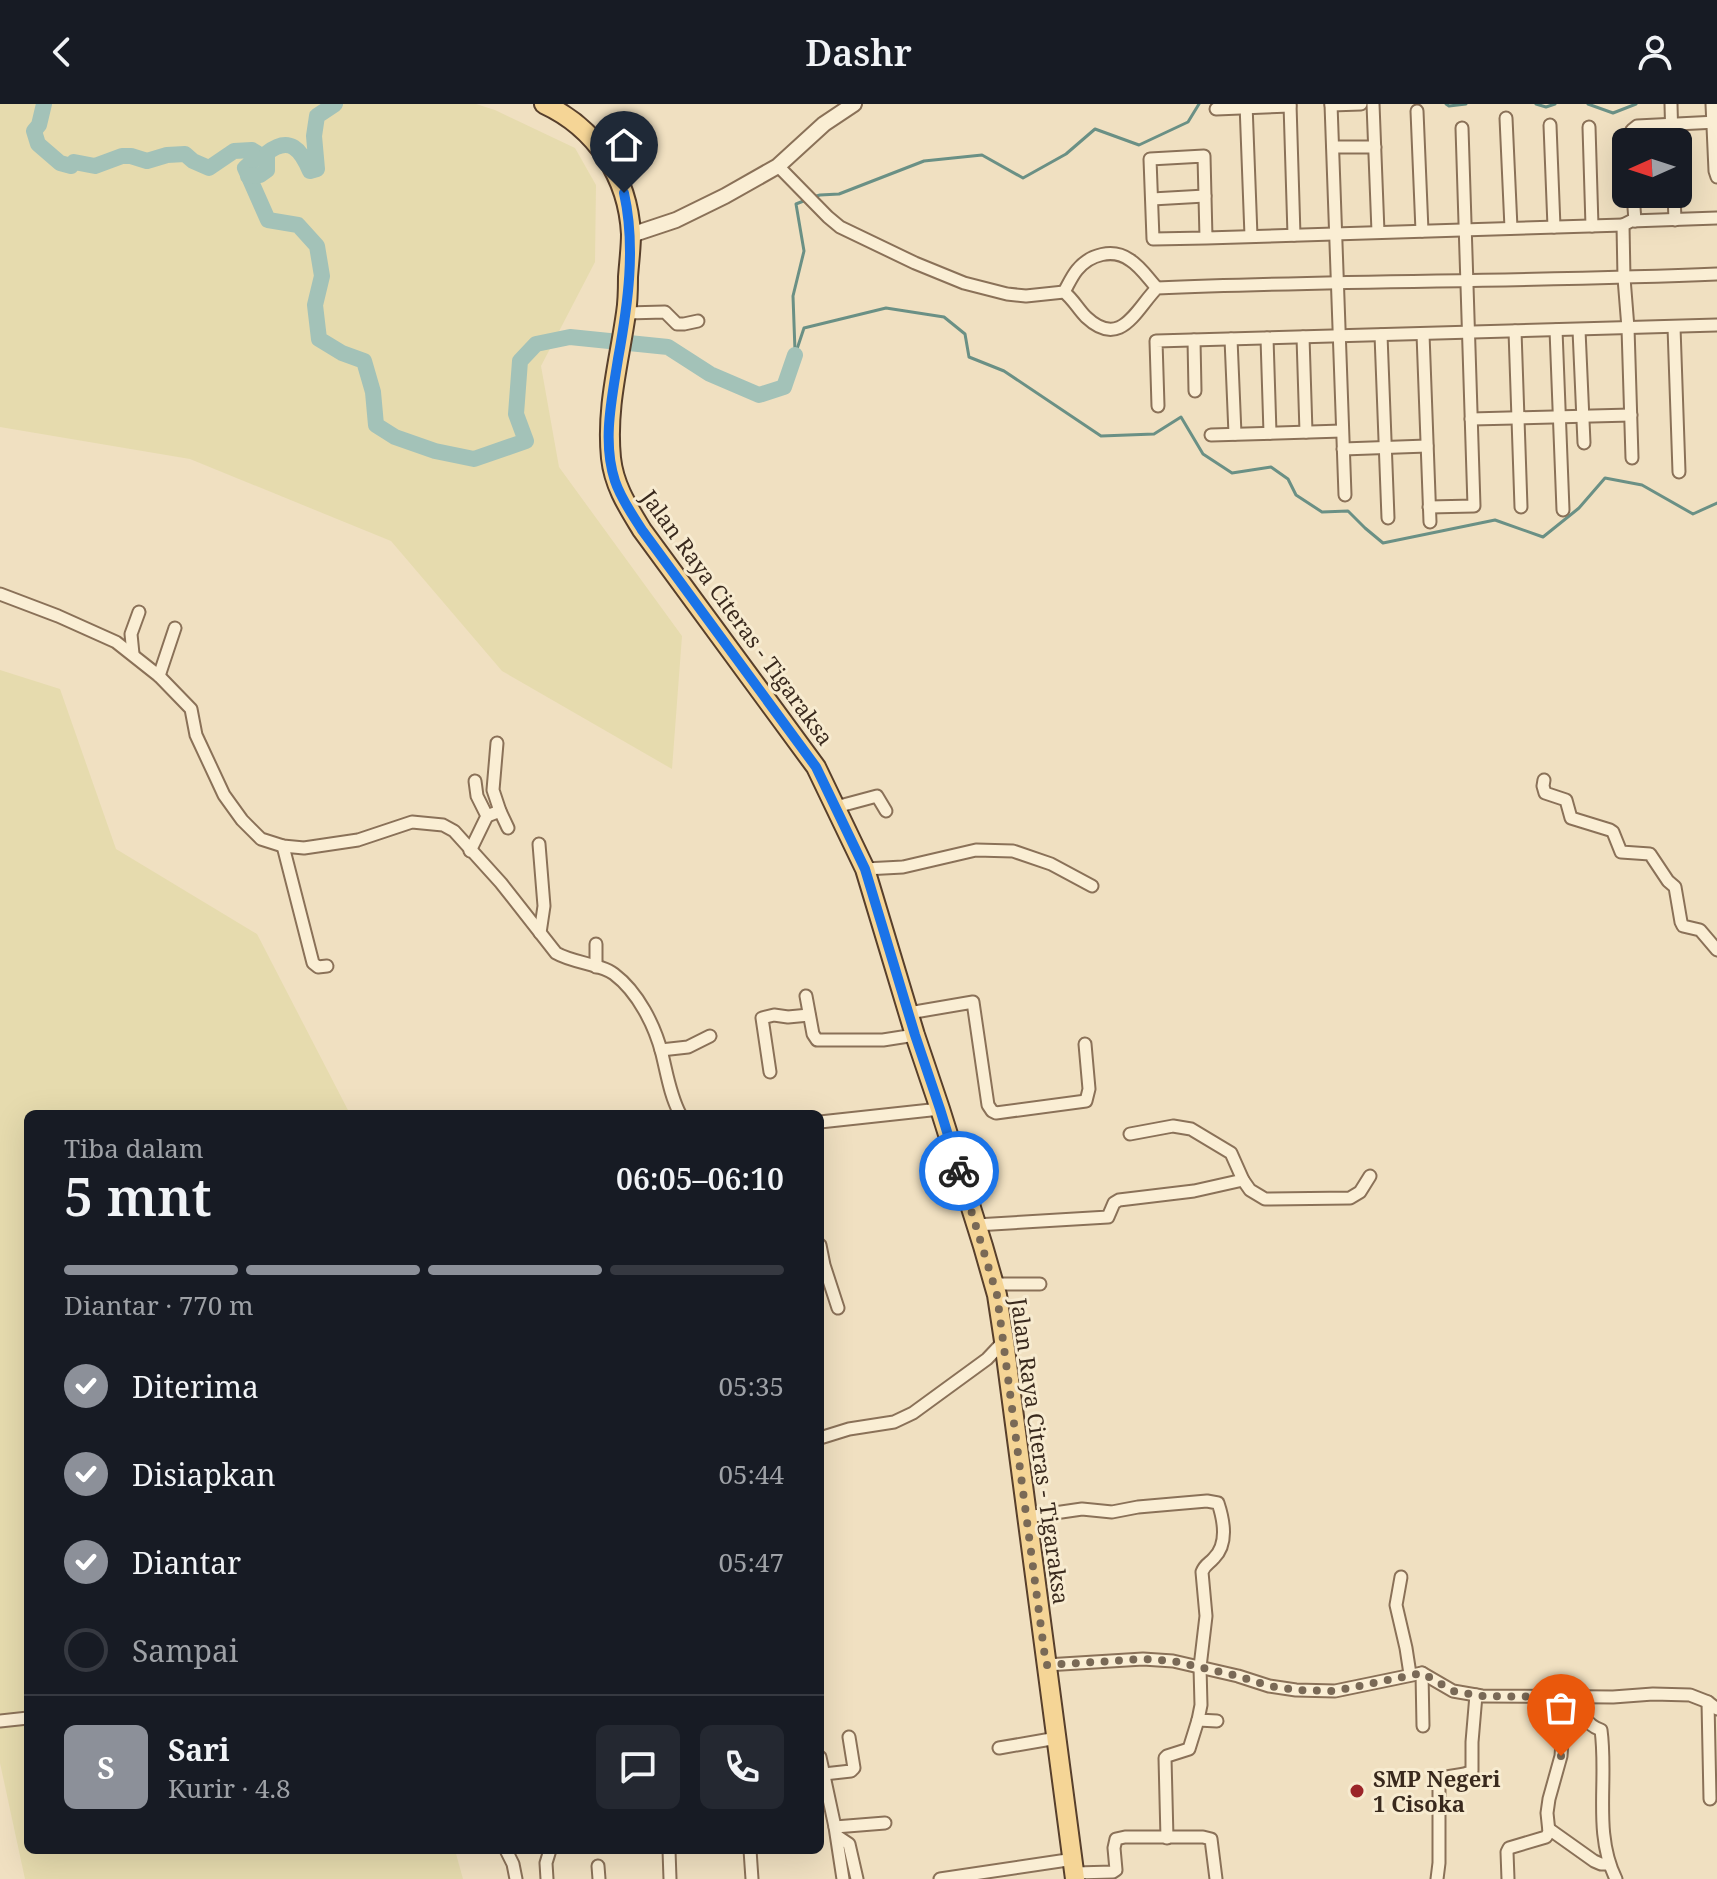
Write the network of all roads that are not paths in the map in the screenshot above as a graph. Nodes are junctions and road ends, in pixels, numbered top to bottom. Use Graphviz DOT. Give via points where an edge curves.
graph roads {
  1 [pos="544,104"];
  2 [pos="854,104"];
  3 [pos="1361,104"];
  4 [pos="1373,104"];
  5 [pos="1671,104"];
  6 [pos="1712,104"];
  7 [pos="1290,105"];
  8 [pos="1331,105"];
  9 [pos="1246,106"];
  10 [pos="1216,109"];
  11 [pos="1417,111"];
  12 [pos="1506,118"];
  13 [pos="1715,122"];
  14 [pos="1672,124"];
  15 [pos="1550,125"];
  16 [pos="1589,127"];
  17 [pos="1462,128"];
  18 [pos="1634,128"];
  19 [pos="1672,128"];
  20 [pos="1333,147"];
  21 [pos="1375,147"];
  22 [pos="778,166"];
  23 [pos="1717,177"];
  24 [pos="1205,196"];
  25 [pos="1152,199"];
  26 [pos="1631,208"];
  27 [pos="1675,208"];
  28 [pos="1717,218"];
  29 [pos="1675,220"];
  30 [pos="1629,223"];
  31 [pos="1592,226"];
  32 [pos="1554,227"];
  33 [pos="1511,228"];
  34 [pos="1465,230"];
  35 [pos="1422,231"];
  36 [pos="1378,232"];
  37 [pos="1336,234"];
  38 [pos="631,235"];
  39 [pos="1294,235"];
  40 [pos="1251,236"];
  41 [pos="1206,238"];
  42 [pos="1717,274"];
  43 [pos="1624,278"];
  44 [pos="1467,280"];
  45 [pos="1337,282"];
  46 [pos="1157,288"];
  47 [pos="1064,292"];
  48 [pos="625,317"];
  49 [pos="698,321"];
  50 [pos="1717,326"];
  51 [pos="1674,327"];
  52 [pos="1628,328"];
  53 [pos="1556,330"];
  54 [pos="1579,330"];
  55 [pos="1515,331"];
  56 [pos="1468,332"];
  57 [pos="1423,334"];
  58 [pos="1381,335"];
  59 [pos="1339,336"];
  60 [pos="1303,337"];
  61 [pos="1267,338"];
  62 [pos="1231,339"];
  63 [pos="1194,340"];
  64 [pos="1195,391"];
  65 [pos="1158,406"];
  66 [pos="1631,415"];
  67 [pos="1559,417"];
  68 [pos="1583,417"];
  69 [pos="1518,418"];
  70 [pos="1471,419"];
  71 [pos="1342,431"];
  72 [pos="1306,432"];
  73 [pos="1270,433"];
  74 [pos="1235,434"];
  75 [pos="1211,435"];
  76 [pos="1584,443"];
  77 [pos="1427,446"];
  78 [pos="1385,447"];
  79 [pos="1343,449"];
  80 [pos="1632,458"];
  81 [pos="1679,472"];
  82 [pos="1345,495"];
  83 [pos="1429,507"];
  84 [pos="1521,507"];
  85 [pos="1563,510"];
  86 [pos="1388,518"];
  87 [pos="1430,522"];
  88 [pos="0,594"];
  89 [pos="139,612"];
  90 [pos="175,628"];
  91 [pos="133,654"];
  92 [pos="159,676"];
  93 [pos="497,743"];
  94 [pos="1544,780"];
  95 [pos="475,781"];
  96 [pos="836,807"];
  97 [pos="500,811"];
  98 [pos="886,811"];
  99 [pos="487,816"];
  100 [pos="508,828"];
  101 [pos="539,844"];
  102 [pos="283,846"];
  103 [pos="470,851"];
  104 [pos="865,869"];
  105 [pos="1092,886"];
  106 [pos="540,933"];
  107 [pos="596,944"];
  108 [pos="1717,950"];
  109 [pos="327,966"];
  110 [pos="596,967"];
  111 [pos="806,996"];
  112 [pos="909,1013"];
  113 [pos="809,1015"];
  114 [pos="915,1035"];
  115 [pos="710,1036"];
  116 [pos="1085,1044"];
  117 [pos="661,1050"];
  118 [pos="770,1072"];
  119 [pos="940,1109"];
  120 [pos="676,1110"];
  121 [pos="824,1122"];
  122 [pos="1130,1134"];
  123 [pos="1370,1176"];
  124 [pos="1243,1180"];
  125 [pos="971,1223"];
  126 [pos="824,1265"];
  127 [pos="994,1284"];
  128 [pos="1040,1284"];
  129 [pos="838,1308"];
  130 [pos="1004,1341"];
  131 [pos="824,1437"];
  132 [pos="1027,1517"];
  133 [pos="1401,1577"];
  134 [pos="1046,1665"];
  135 [pos="1200,1667"];
  136 [pos="1416,1674"];
  137 [pos="1476,1695"];
  138 [pos="1552,1697"];
  139 [pos="1582,1697"];
  140 [pos="1712,1705"];
  141 [pos="24,1718"];
  142 [pos="1198,1720"];
  143 [pos="0,1721"];
  144 [pos="1217,1721"];
  145 [pos="1423,1726"];
  146 [pos="849,1737"];
  147 [pos="1057,1738"];
  148 [pos="999,1748"];
  149 [pos="824,1774"];
  150 [pos="824,1788"];
  151 [pos="1710,1799"];
  152 [pos="885,1823"];
  153 [pos="1549,1829"];
  154 [pos="836,1832"];
  155 [pos="1167,1838"];
  156 [pos="508,1854"];
  157 [pos="549,1854"];
  158 [pos="669,1854"];
  159 [pos="750,1854"];
  160 [pos="1609,1864"];
  161 [pos="1075,1870"];
  162 [pos="1008,1874"];
  163 [pos="516,1879"];
  164 [pos="547,1879"];
  165 [pos="670,1879"];
  166 [pos="752,1879"];
  167 [pos="843,1879"];
  168 [pos="857,1879"];
  169 [pos="940,1879"];
  170 [pos="1216,1879"];
  171 [pos="1437,1879"];
  172 [pos="1508,1879"];
  173 [pos="1616,1879"];
  1 -- 38 [label="main road, Jalan Raya Citeras - Tigaraksa" via="573,120 611,162 624,193"];
  2 -- 22 [label="street"];
  3 -- 8 [label="street"];
  4 -- 21 [label="street"];
  5 -- 14 [label="street"];
  6 -- 13 [label="street"];
  7 -- 9 [label="street"];
  7 -- 39 [label="street"];
  8 -- 20 [label="street"];
  9 -- 10 [label="street"];
  9 -- 40 [label="street"];
  11 -- 35 [label="street"];
  12 -- 33 [label="street"];
  13 -- 14 [label="street"];
  13 -- 23 [label="street"];
  14 -- 18 [label="street"];
  14 -- 19 [label="street"];
  15 -- 32 [label="street"];
  16 -- 31 [label="street"];
  17 -- 34 [label="street"];
  20 -- 21 [label="street"];
  20 -- 37 [label="street"];
  21 -- 36 [label="street"];
  22 -- 38 [label="street" via="676,220"];
  22 -- 47 [label="street" via="840,227 915,263 1007,294"];
  24 -- 25 [label="street"];
  24 -- 25 [label="street" via="1204,156 1150,159"];
  24 -- 41 [label="street"];
  25 -- 41 [label="street" via="1153,239"];
  26 -- 30 [label="street"];
  27 -- 29 [label="street"];
  28 -- 29 [label="street"];
  29 -- 30 [label="street"];
  30 -- 31 [label="street"];
  30 -- 43 [label="street"];
  31 -- 32 [label="street"];
  32 -- 33 [label="street"];
  33 -- 34 [label="street"];
  34 -- 35 [label="street"];
  34 -- 44 [label="street"];
  35 -- 36 [label="street"];
  36 -- 37 [label="street"];
  37 -- 39 [label="street"];
  37 -- 45 [label="street"];
  38 -- 48 [label="main road, Jalan Raya Citeras - Tigaraksa"];
  39 -- 40 [label="street"];
  40 -- 41 [label="street"];
  42 -- 43 [label="street"];
  43 -- 44 [label="street"];
  43 -- 52 [label="street"];
  44 -- 45 [label="street"];
  44 -- 56 [label="street"];
  45 -- 46 [label="street"];
  45 -- 59 [label="street"];
  46 -- 47 [label="street" via="1116,253 1089,259"];
  46 -- 47 [label="street" via="1136,315 1114,328 1097,326"];
  48 -- 49 [label="street" via="665,312 677,324"];
  48 -- 96 [label="main road, Jalan Raya Citeras - Tigaraksa" via="609,429 621,496 816,767"];
  50 -- 51 [label="street"];
  51 -- 52 [label="street"];
  51 -- 81 [label="street"];
  52 -- 54 [label="street"];
  52 -- 66 [label="street"];
  53 -- 54 [label="street"];
  53 -- 55 [label="street"];
  53 -- 67 [label="street"];
  54 -- 68 [label="street"];
  55 -- 56 [label="street"];
  55 -- 69 [label="street"];
  56 -- 57 [label="street"];
  56 -- 70 [label="street"];
  57 -- 58 [label="street"];
  57 -- 77 [label="street"];
  58 -- 59 [label="street"];
  58 -- 78 [label="street"];
  59 -- 60 [label="street"];
  59 -- 71 [label="street"];
  60 -- 61 [label="street"];
  60 -- 72 [label="street"];
  61 -- 62 [label="street"];
  61 -- 73 [label="street"];
  62 -- 63 [label="street"];
  62 -- 74 [label="street"];
  63 -- 64 [label="street"];
  63 -- 65 [label="street" via="1156,341"];
  66 -- 68 [label="street"];
  66 -- 80 [label="street"];
  67 -- 68 [label="street"];
  67 -- 69 [label="street"];
  67 -- 85 [label="street"];
  68 -- 76 [label="street"];
  69 -- 70 [label="street"];
  69 -- 84 [label="street"];
  70 -- 83 [label="street" via="1474,506"];
  71 -- 72 [label="street"];
  71 -- 79 [label="street"];
  72 -- 73 [label="street"];
  73 -- 74 [label="street"];
  74 -- 75 [label="street"];
  77 -- 78 [label="street"];
  77 -- 83 [label="street"];
  78 -- 79 [label="street"];
  78 -- 86 [label="street"];
  79 -- 82 [label="street"];
  83 -- 87 [label="street"];
  88 -- 91 [label="street" via="101,635"];
  89 -- 91 [label="street" via="131,634"];
  90 -- 92 [label="street"];
  91 -- 92 [label="street"];
  92 -- 102 [label="street" via="191,709 207,761 242,820 261,839"];
  93 -- 97 [label="street" via="493,790"];
  94 -- 108 [label="street" via="1545,793 1566,800 1571,818 1613,832 1621,852 1650,854 1675,887 1683,926 1700,930"];
  95 -- 99 [label="street"];
  96 -- 98 [label="street" via="875,796"];
  96 -- 104 [label="main road, Jalan Raya Citeras - Tigaraksa"];
  97 -- 99 [label="street"];
  97 -- 100 [label="street"];
  99 -- 103 [label="street"];
  101 -- 106 [label="street" via="544,906"];
  102 -- 103 [label="street" via="341,843 426,822 454,831"];
  102 -- 109 [label="street" via="313,963"];
  103 -- 106 [label="street"];
  104 -- 105 [label="street" via="903,867 976,850 1013,851"];
  104 -- 112 [label="main road, Jalan Raya Citeras - Tigaraksa"];
  106 -- 110 [label="street" via="556,953"];
  107 -- 110 [label="street"];
  110 -- 117 [label="street" via="617,976 632,994"];
  111 -- 113 [label="street"];
  112 -- 114 [label="main road, Jalan Raya Citeras - Tigaraksa"];
  112 -- 116 [label="street" via="973,1002 988,1105 996,1113 1086,1101"];
  113 -- 114 [label="street" via="817,1040"];
  113 -- 118 [label="street" via="762,1017"];
  114 -- 119 [label="main road, Jalan Raya Citeras - Tigaraksa"];
  115 -- 117 [label="street" via="688,1047"];
  117 -- 120 [label="street"];
  119 -- 121 [label="street"];
  119 -- 125 [label="main road, Jalan Raya Citeras - Tigaraksa"];
  122 -- 124 [label="street" via="1173,1126 1191,1129 1231,1153"];
  123 -- 124 [label="street" via="1350,1198 1265,1199"];
  124 -- 125 [label="street" via="1119,1200 1108,1217"];
  125 -- 127 [label="main road, Jalan Raya Citeras - Tigaraksa"];
  126 -- 129 [label="street"];
  127 -- 128 [label="street"];
  127 -- 130 [label="main road, Jalan Raya Citeras - Tigaraksa"];
  130 -- 131 [label="street" via="913,1413"];
  130 -- 132 [label="main road, Jalan Raya Citeras - Tigaraksa"];
  132 -- 134 [label="main road, Jalan Raya Citeras - Tigaraksa"];
  132 -- 135 [label="street" via="1218,1503 1224,1545 1202,1572 1206,1616"];
  133 -- 136 [label="street" via="1396,1605"];
  134 -- 135 [label="street" via="1143,1659"];
  134 -- 147 [label="main road, Jalan Raya Citeras - Tigaraksa"];
  135 -- 136 [label="street" via="1296,1690 1335,1691"];
  135 -- 142 [label="street"];
  136 -- 137 [label="street"];
  136 -- 145 [label="street"];
  137 -- 138 [label="street"];
  137 -- 171 [label="street" via="1472,1771 1439,1780"];
  138 -- 139 [label="street"];
  138 -- 153 [label="street" via="1562,1742 1547,1813"];
  139 -- 140 [label="street" via="1690,1695"];
  139 -- 160 [label="street" via="1588,1723 1601,1730"];
  140 -- 151 [label="street"];
  141 -- 143 [label="street"];
  142 -- 144 [label="street"];
  142 -- 155 [label="street" via="1189,1749 1165,1758"];
  146 -- 149 [label="street" via="854,1768"];
  147 -- 148 [label="street"];
  147 -- 161 [label="main road, Jalan Raya Citeras - Tigaraksa"];
  149 -- 150 [label="street"];
  150 -- 154 [label="street"];
  152 -- 154 [label="street"];
  153 -- 160 [label="street" via="1594,1861"];
  153 -- 172 [label="street" via="1546,1837 1509,1848"];
  154 -- 167 [label="street"];
  154 -- 168 [label="street" via="849,1844"];
  155 -- 161 [label="street" via="1116,1839 1116,1870"];
  155 -- 170 [label="street" via="1211,1839"];
  156 -- 163 [label="street"];
  157 -- 164 [label="street"];
  158 -- 165 [label="street"];
  159 -- 166 [label="street"];
  160 -- 173 [label="street"];
  161 -- 162 [label="street"];
  162 -- 169 [label="street"];
}
